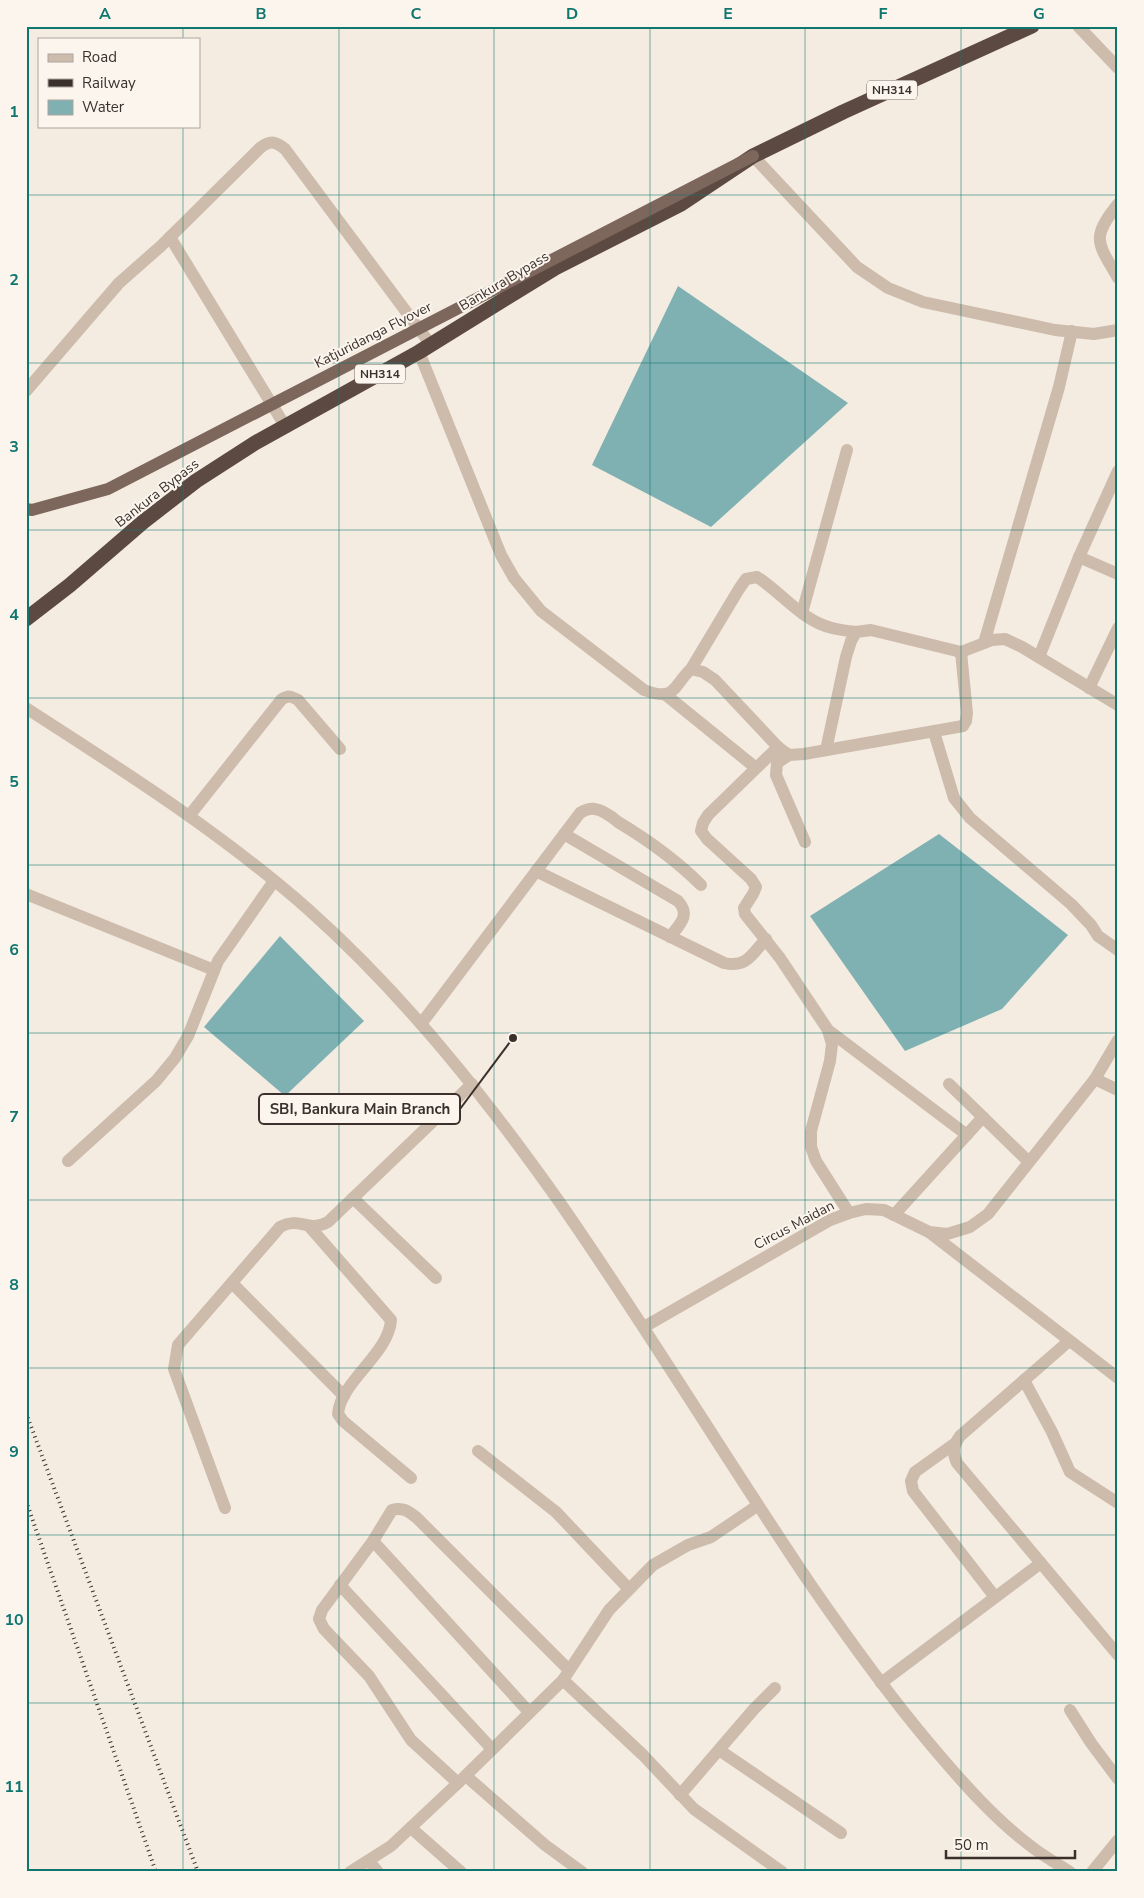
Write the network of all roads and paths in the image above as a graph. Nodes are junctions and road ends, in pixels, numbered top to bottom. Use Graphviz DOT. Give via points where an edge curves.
graph roads {
  1 [pos="1032,26"];
  2 [pos="1078,26"];
  3 [pos="1118,68"];
  4 [pos="753,156"];
  5 [pos="1118,204"];
  6 [pos="170,237"];
  7 [pos="1118,278"];
  8 [pos="1118,330"];
  9 [pos="1072,332"];
  10 [pos="425,348"];
  11 [pos="28,384"];
  12 [pos="285,426"];
  13 [pos="847,450"];
  14 [pos="1118,470"];
  15 [pos="26,509"];
  16 [pos="1079,557"];
  17 [pos="1118,574"];
  18 [pos="802,613"];
  19 [pos="26,619"];
  20 [pos="1118,628"];
  21 [pos="856,632"];
  22 [pos="984,643"];
  23 [pos="961,652"];
  24 [pos="1038,657"];
  25 [pos="691,668"];
  26 [pos="1089,688"];
  27 [pos="666,695"];
  28 [pos="1118,704"];
  29 [pos="26,708"];
  30 [pos="934,732"];
  31 [pos="778,747"];
  32 [pos="340,749"];
  33 [pos="826,750"];
  34 [pos="789,755"];
  35 [pos="756,768"];
  36 [pos="189,816"];
  37 [pos="564,834"];
  38 [pos="805,842"];
  39 [pos="536,871"];
  40 [pos="274,881"];
  41 [pos="701,885"];
  42 [pos="26,894"];
  43 [pos="670,937"];
  44 [pos="766,939"];
  45 [pos="1118,950"];
  46 [pos="214,970"];
  47 [pos="420,1024"];
  48 [pos="828,1030"];
  49 [pos="1118,1040"];
  50 [pos="1095,1079"];
  51 [pos="472,1084"];
  52 [pos="949,1084"];
  53 [pos="1118,1090"];
  54 [pos="983,1117"];
  55 [pos="967,1135"];
  56 [pos="68,1161"];
  57 [pos="1029,1162"];
  58 [pos="354,1198"];
  59 [pos="849,1212"];
  60 [pos="894,1215"];
  61 [pos="309,1226"];
  62 [pos="929,1232"];
  63 [pos="436,1278"];
  64 [pos="232,1283"];
  65 [pos="644,1327"];
  66 [pos="1068,1341"];
  67 [pos="1118,1378"];
  68 [pos="1024,1380"];
  69 [pos="344,1396"];
  70 [pos="954,1444"];
  71 [pos="478,1451"];
  72 [pos="411,1478"];
  73 [pos="1118,1503"];
  74 [pos="757,1506"];
  75 [pos="225,1508"];
  76 [pos="373,1541"];
  77 [pos="1041,1563"];
  78 [pos="340,1585"];
  79 [pos="629,1589"];
  80 [pos="996,1597"];
  81 [pos="1118,1655"];
  82 [pos="566,1675"];
  83 [pos="881,1683"];
  84 [pos="775,1688"];
  85 [pos="1070,1710"];
  86 [pos="530,1712"];
  87 [pos="492,1749"];
  88 [pos="719,1750"];
  89 [pos="1118,1779"];
  90 [pos="462,1780"];
  91 [pos="680,1795"];
  92 [pos="411,1828"];
  93 [pos="841,1833"];
  94 [pos="1118,1840"];
  95 [pos="368,1861"];
  96 [pos="350,1872"];
  97 [pos="378,1872"];
  98 [pos="461,1872"];
  99 [pos="582,1872"];
  100 [pos="782,1872"];
  101 [pos="1070,1872"];
  102 [pos="1092,1872"];
  1 -- 4 [label="highway, Bankura Bypass / NH314"];
  2 -- 3 [label="street"];
  4 -- 9 [label="street" via="857,267 888,288 932,304"];
  4 -- 10 [label="highway, Bankura Bypass / NH314" via="681,204 555,268"];
  4 -- 15 [label="main road, Katjuridanga Flyover, bridge" via="108,489"];
  5 -- 7 [label="street" via="1099,234 1099,246"];
  6 -- 10 [label="street" via="260,148 267,142 277,143 285,149"];
  6 -- 11 [label="street" via="119,283"];
  6 -- 12 [label="street"];
  8 -- 9 [label="street" via="1094,334"];
  9 -- 22 [label="street" via="1059,388"];
  10 -- 12 [label="highway, Bankura Bypass / NH314"];
  10 -- 27 [label="street" via="501,555 514,578 558,626 644,690"];
  12 -- 19 [label="highway, Bankura Bypass / NH314" via="196,481"];
  13 -- 18 [label="street"];
  14 -- 16 [label="street"];
  16 -- 17 [label="street"];
  16 -- 24 [label="street"];
  18 -- 21 [label="street" via="831,628"];
  18 -- 25 [label="street" via="757,577 746,580"];
  20 -- 26 [label="street"];
  21 -- 23 [label="street" via="870,630"];
  21 -- 33 [label="street" via="846,657"];
  22 -- 23 [label="street"];
  22 -- 24 [label="street" via="1005,640"];
  23 -- 30 [label="street" via="966,721 963,726"];
  24 -- 26 [label="street"];
  25 -- 27 [label="street"];
  25 -- 31 [label="street" via="715,680"];
  26 -- 28 [label="street"];
  27 -- 35 [label="street"];
  29 -- 36 [label="street"];
  30 -- 33 [label="street"];
  30 -- 45 [label="street" via="954,798 970,818 1071,904 1098,936"];
  31 -- 34 [label="street"];
  31 -- 35 [label="street"];
  32 -- 36 [label="street" via="298,700 286,696"];
  33 -- 34 [label="street"];
  34 -- 38 [label="street" via="777,763 776,775"];
  35 -- 44 [label="street" via="708,814 701,831 756,887 744,908 745,914"];
  36 -- 40 [label="street"];
  37 -- 39 [label="street"];
  37 -- 41 [label="street" via="580,813 596,809 654,844"];
  37 -- 43 [label="street" via="678,901 684,907 684,916"];
  39 -- 43 [label="street"];
  39 -- 47 [label="street"];
  40 -- 46 [label="street"];
  40 -- 47 [label="street" via="351,950"];
  42 -- 46 [label="street"];
  43 -- 44 [label="street" via="734,965 743,964"];
  44 -- 48 [label="street"];
  46 -- 56 [label="street" via="188,1036 175,1058 156,1081"];
  47 -- 51 [label="street"];
  48 -- 55 [label="street"];
  48 -- 59 [label="street" via="832,1044 830,1061 811,1131 811,1147 816,1161"];
  49 -- 50 [label="street, Circus Maidan"];
  50 -- 53 [label="street"];
  50 -- 57 [label="street, Circus Maidan"];
  51 -- 58 [label="street"];
  51 -- 65 [label="street" via="558,1200"];
  52 -- 54 [label="street"];
  54 -- 55 [label="street"];
  54 -- 57 [label="street"];
  55 -- 60 [label="street"];
  57 -- 62 [label="street, Circus Maidan" via="988,1214 970,1227 947,1234"];
  58 -- 61 [label="street" via="328,1222 319,1227"];
  58 -- 63 [label="street"];
  59 -- 60 [label="street, Circus Maidan" via="884,1210"];
  59 -- 65 [label="street, Circus Maidan"];
  60 -- 62 [label="street, Circus Maidan"];
  61 -- 64 [label="street" via="288,1222 280,1227"];
  61 -- 69 [label="street" via="391,1320 391,1327 376,1353"];
  62 -- 66 [label="street"];
  64 -- 69 [label="street"];
  64 -- 75 [label="street" via="178,1345 174,1357 174,1370"];
  65 -- 74 [label="street"];
  66 -- 67 [label="street"];
  66 -- 68 [label="street"];
  68 -- 70 [label="street"];
  68 -- 73 [label="street" via="1070,1472"];
  69 -- 72 [label="street" via="338,1406 342,1421"];
  70 -- 77 [label="street" via="957,1463"];
  70 -- 80 [label="street" via="916,1472 911,1481 913,1491"];
  71 -- 79 [label="street" via="556,1512"];
  74 -- 79 [label="street" via="711,1537 688,1545 653,1565"];
  74 -- 83 [label="street"];
  76 -- 78 [label="street"];
  76 -- 82 [label="street" via="392,1510 406,1510"];
  76 -- 86 [label="street"];
  77 -- 80 [label="street"];
  77 -- 81 [label="street"];
  78 -- 87 [label="street"];
  78 -- 90 [label="street" via="322,1610 319,1619 324,1629 369,1676 411,1740"];
  79 -- 82 [label="street" via="609,1610"];
  80 -- 83 [label="street"];
  82 -- 86 [label="street"];
  82 -- 91 [label="street"];
  83 -- 101 [label="street" via="953,1772 991,1812 1035,1849"];
  84 -- 88 [label="street"];
  85 -- 89 [label="street"];
  86 -- 87 [label="street"];
  87 -- 90 [label="street"];
  88 -- 91 [label="street"];
  88 -- 93 [label="street"];
  90 -- 92 [label="street"];
  90 -- 99 [label="street"];
  91 -- 100 [label="street" via="694,1809"];
  92 -- 95 [label="street"];
  92 -- 98 [label="street"];
  94 -- 102 [label="street"];
  95 -- 96 [label="street"];
  95 -- 97 [label="street"];
}
